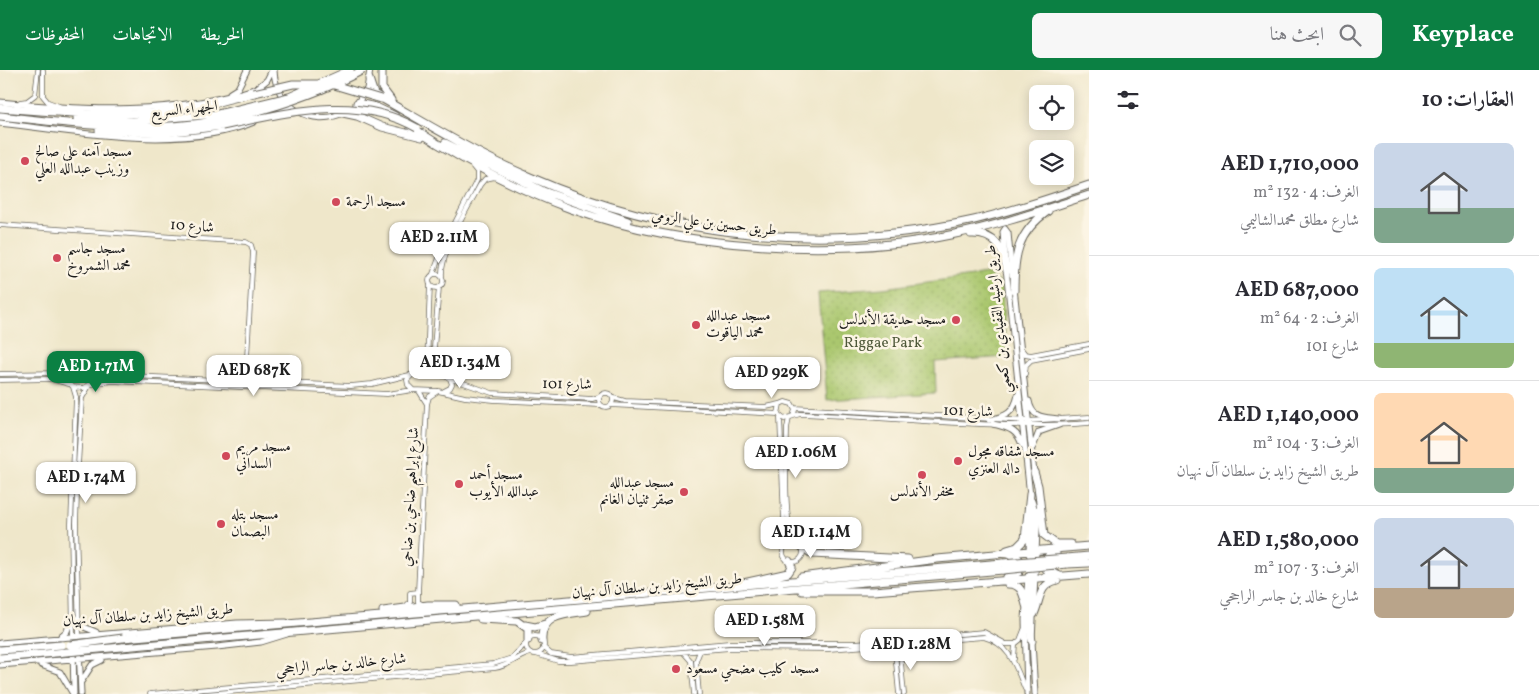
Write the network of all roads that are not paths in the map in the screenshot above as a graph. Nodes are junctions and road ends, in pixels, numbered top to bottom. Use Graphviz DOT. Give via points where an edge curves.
graph roads {
  1 [pos="38,70"];
  2 [pos="43,70"];
  3 [pos="247,70"];
  4 [pos="273,70"];
  5 [pos="350,70"];
  6 [pos="363,70"];
  7 [pos="382,70"];
  8 [pos="371,74"];
  9 [pos="39,90"];
  10 [pos="224,96"];
  11 [pos="381,98"];
  12 [pos="0,101"];
  13 [pos="357,103"];
  14 [pos="290,106"];
  15 [pos="397,106"];
  16 [pos="376,107"];
  17 [pos="67,108"];
  18 [pos="0,109"];
  19 [pos="343,113"];
  20 [pos="0,116"];
  21 [pos="220,120"];
  22 [pos="0,123"];
  23 [pos="434,142"];
  24 [pos="466,161"];
  25 [pos="498,177"];
  26 [pos="1089,185"];
  27 [pos="471,191"];
  28 [pos="475,194"];
  29 [pos="1089,195"];
  30 [pos="1059,205"];
  31 [pos="637,215"];
  32 [pos="0,224"];
  33 [pos="667,233"];
  34 [pos="953,235"];
  35 [pos="1007,271"];
  36 [pos="433,274"];
  37 [pos="442,276"];
  38 [pos="430,284"];
  39 [pos="439,287"];
  40 [pos="1014,291"];
  41 [pos="1019,342"];
  42 [pos="1089,344"];
  43 [pos="1089,349"];
  44 [pos="70,372"];
  45 [pos="90,372"];
  46 [pos="418,373"];
  47 [pos="0,374"];
  48 [pos="412,374"];
  49 [pos="441,374"];
  50 [pos="246,375"];
  51 [pos="449,376"];
  52 [pos="1024,376"];
  53 [pos="158,378"];
  54 [pos="0,380"];
  55 [pos="242,381"];
  56 [pos="249,381"];
  57 [pos="158,383"];
  58 [pos="71,385"];
  59 [pos="91,385"];
  60 [pos="326,385"];
  61 [pos="341,386"];
  62 [pos="1022,389"];
  63 [pos="416,391"];
  64 [pos="440,391"];
  65 [pos="326,392"];
  66 [pos="340,392"];
  67 [pos="525,396"];
  68 [pos="540,396"];
  69 [pos="599,397"];
  70 [pos="614,398"];
  71 [pos="523,401"];
  72 [pos="539,402"];
  73 [pos="678,403"];
  74 [pos="427,404"];
  75 [pos="691,404"];
  76 [pos="780,404"];
  77 [pos="600,405"];
  78 [pos="611,405"];
  79 [pos="677,408"];
  80 [pos="794,408"];
  81 [pos="689,409"];
  82 [pos="779,415"];
  83 [pos="791,417"];
  84 [pos="1089,417"];
  85 [pos="991,422"];
  86 [pos="1059,422"];
  87 [pos="1025,423"];
  88 [pos="1089,423"];
  89 [pos="74,451"];
  90 [pos="78,465"];
  91 [pos="1031,467"];
  92 [pos="1030,498"];
  93 [pos="1089,544"];
  94 [pos="799,545"];
  95 [pos="785,546"];
  96 [pos="1033,549"];
  97 [pos="1089,550"];
  98 [pos="1008,553"];
  99 [pos="970,556"];
  100 [pos="1089,556"];
  101 [pos="931,560"];
  102 [pos="789,561"];
  103 [pos="1067,561"];
  104 [pos="1089,563"];
  105 [pos="74,567"];
  106 [pos="1089,574"];
  107 [pos="1069,576"];
  108 [pos="1032,578"];
  109 [pos="950,586"];
  110 [pos="729,587"];
  111 [pos="767,587"];
  112 [pos="418,592"];
  113 [pos="620,604"];
  114 [pos="428,605"];
  115 [pos="497,605"];
  116 [pos="1026,606"];
  117 [pos="403,608"];
  118 [pos="1034,614"];
  119 [pos="76,616"];
  120 [pos="471,616"];
  121 [pos="355,618"];
  122 [pos="545,624"];
  123 [pos="298,625"];
  124 [pos="525,626"];
  125 [pos="1025,628"];
  126 [pos="154,630"];
  127 [pos="101,634"];
  128 [pos="288,634"];
  129 [pos="76,636"];
  130 [pos="963,636"];
  131 [pos="58,637"];
  132 [pos="15,641"];
  133 [pos="528,641"];
  134 [pos="1032,641"];
  135 [pos="755,642"];
  136 [pos="0,643"];
  137 [pos="905,643"];
  138 [pos="543,644"];
  139 [pos="770,644"];
  140 [pos="828,644"];
  141 [pos="1015,644"];
  142 [pos="885,645"];
  143 [pos="752,647"];
  144 [pos="829,649"];
  145 [pos="0,650"];
  146 [pos="638,650"];
  147 [pos="630,651"];
  148 [pos="700,651"];
  149 [pos="158,652"];
  150 [pos="683,652"];
  151 [pos="533,654"];
  152 [pos="631,656"];
  153 [pos="638,656"];
  154 [pos="895,656"];
  155 [pos="900,656"];
  156 [pos="0,658"];
  157 [pos="108,658"];
  158 [pos="77,660"];
  159 [pos="1015,662"];
  160 [pos="18,664"];
  161 [pos="33,664"];
  162 [pos="0,665"];
  163 [pos="691,665"];
  164 [pos="696,665"];
  165 [pos="376,676"];
  166 [pos="369,677"];
  167 [pos="81,682"];
  168 [pos="225,693"];
  169 [pos="1027,693"];
  170 [pos="73,694"];
  171 [pos="81,694"];
  172 [pos="150,694"];
  173 [pos="206,694"];
  174 [pos="694,694"];
  175 [pos="699,694"];
  176 [pos="899,694"];
  177 [pos="904,694"];
  178 [pos="1035,694"];
  1 -- 9 [label="street"];
  2 -- 9 [label="street"];
  3 -- 10 [label="main road" via="238,88"];
  4 -- 10 [label="main road, الجهراء السريع" via="257,88"];
  4 -- 14 [label="main road" via="277,88"];
  5 -- 21 [label="highway, الجهراء السريع, bridge"];
  6 -- 21 [label="highway, الجهراء السريع, bridge" via="262,111"];
  7 -- 15 [label="highway" via="382,88"];
  8 -- 11 [label="highway, طريق حسين بن علي الرومي" via="372,91"];
  8 -- 13 [label="main road"];
  9 -- 12 [label="street" via="27,101"];
  9 -- 17 [label="street" via="46,100"];
  10 -- 17 [label="main road, الجهراء السريع" via="166,106"];
  11 -- 15 [label="highway, طريق حسين بن علي الرومي"];
  11 -- 16 [label="highway" via="374,101"];
  11 -- 18 [label="highway, bridge" via="353,89 293,84 194,108 139,114"];
  11 -- 31 [label="highway" via="515,174 589,204"];
  12 -- 17 [label="main road, الجهراء السريع"];
  13 -- 16 [label="highway, طريق حسين بن علي الرومي"];
  13 -- 19 [label="main road"];
  14 -- 19 [label="main road" via="315,118"];
  14 -- 22 [label="main road, الجهراء السريع" via="240,127 165,137 110,136"];
  15 -- 31 [label="highway, طريق حسين بن علي الرومي" via="511,168 571,194"];
  16 -- 23 [label="highway, طريق حسين بن علي الرومي"];
  18 -- 21 [label="highway, الجهراء السريع" via="123,121"];
  19 -- 23 [label="highway"];
  20 -- 21 [label="highway, الجهراء السريع" via="57,123 163,128"];
  21 -- 33 [label="highway, bridge" via="310,110 352,108 380,112 543,192"];
  23 -- 24 [label="highway, طريق حسين بن علي الرومي"];
  24 -- 25 [label="highway, طريق حسين بن علي الرومي"];
  24 -- 27 [label="street" via="477,172"];
  25 -- 28 [label="street" via="485,178"];
  25 -- 33 [label="highway, طريق حسين بن علي الرومي" via="587,214"];
  26 -- 31 [label="highway, طريق حسين بن علي الرومي" via="973,220 875,235 773,236 699,228"];
  27 -- 28 [label="street"];
  27 -- 36 [label="street"];
  28 -- 37 [label="street" via="450,246"];
  29 -- 30 [label="highway, طريق حسين بن علي الرومي"];
  30 -- 34 [label="highway, طريق حسين بن علي الرومي"];
  30 -- 40 [label="highway" via="1038,219 1024,235 1015,256"];
  32 -- 50 [label="street, شارع 10" via="246,242 251,245"];
  33 -- 34 [label="highway, طريق حسين بن علي الرومي" via="795,246 884,245"];
  34 -- 35 [label="highway" via="974,233 995,240 1003,252"];
  35 -- 40 [label="main road, طريق ارشيد القفيدي بن كعمي" via="1005,229"];
  35 -- 62 [label="main road, طريق ارشيد القفيدي بن كعمي"];
  36 -- 37 [label="street"];
  36 -- 38 [label="street"];
  37 -- 39 [label="street" via="443,282"];
  38 -- 39 [label="street" via="433,288"];
  38 -- 46 [label="street" via="427,364"];
  39 -- 49 [label="street" via="433,360"];
  40 -- 41 [label="main road, طريق ارشيد القفيدي بن كعمي"];
  41 -- 42 [label="street" via="1023,352 1029,355"];
  41 -- 52 [label="main road, طريق ارشيد القفيدي بن كعمي"];
  43 -- 52 [label="street" via="1031,360"];
  44 -- 45 [label="street" via="81,369"];
  44 -- 47 [label="street"];
  44 -- 58 [label="street" via="67,377"];
  45 -- 53 [label="street, شارع 101"];
  45 -- 59 [label="street" via="94,377"];
  46 -- 48 [label="street, شارع 101"];
  46 -- 49 [label="street, شارع 101"];
  48 -- 61 [label="street, شارع 101" via="372,384"];
  48 -- 63 [label="street" via="408,384"];
  49 -- 51 [label="street, شارع 101"];
  50 -- 55 [label="street"];
  50 -- 56 [label="street, شارع 10"];
  51 -- 64 [label="street" via="452,380 450,388"];
  51 -- 67 [label="street, شارع 101" via="492,392"];
  52 -- 62 [label="main road, طريق ارشيد القفيدي بن كعمي"];
  53 -- 55 [label="street, شارع 101"];
  53 -- 57 [label="street"];
  54 -- 58 [label="street" via="51,379"];
  55 -- 56 [label="street, شارع 101"];
  56 -- 60 [label="street, شارع 101"];
  57 -- 59 [label="street, شارع 101" via="112,380"];
  57 -- 65 [label="street, شارع 101"];
  58 -- 59 [label="street" via="81,388"];
  58 -- 89 [label="street" via="76,397"];
  59 -- 90 [label="street" via="82,398"];
  60 -- 61 [label="street, شارع 101"];
  60 -- 65 [label="street"];
  61 -- 66 [label="street"];
  62 -- 85 [label="main road" via="1012,412"];
  62 -- 86 [label="main road" via="1034,413"];
  62 -- 87 [label="main road, طريق ارشيد القفيدي بن كعمي"];
  63 -- 64 [label="street, شارع 101"];
  63 -- 66 [label="street, شارع 101" via="387,394"];
  63 -- 74 [label="street"];
  64 -- 71 [label="street, شارع 101" via="465,397"];
  64 -- 74 [label="street" via="429,397"];
  65 -- 66 [label="street, شارع 101"];
  67 -- 68 [label="street, شارع 101"];
  67 -- 71 [label="street"];
  68 -- 69 [label="street, شارع 101"];
  68 -- 72 [label="street"];
  69 -- 70 [label="street, شارع 101" via="606,394"];
  69 -- 77 [label="street"];
  70 -- 73 [label="street, شارع 101"];
  70 -- 78 [label="street"];
  71 -- 72 [label="street, شارع 101"];
  72 -- 77 [label="street, شارع 101"];
  73 -- 75 [label="street, شارع 101"];
  73 -- 79 [label="street"];
  74 -- 112 [label="street, شارع إبراهيم ضاحي بن ضاحي"];
  75 -- 76 [label="street, شارع 101" via="766,407"];
  75 -- 81 [label="street"];
  76 -- 80 [label="street, شارع 101" via="787,402"];
  76 -- 82 [label="street"];
  77 -- 78 [label="street, شارع 101"];
  78 -- 79 [label="street, شارع 101"];
  79 -- 81 [label="street, شارع 101"];
  80 -- 83 [label="street"];
  80 -- 85 [label="street, شارع 101"];
  81 -- 82 [label="street, شارع 101"];
  82 -- 83 [label="street, شارع 101"];
  82 -- 95 [label="street" via="782,423"];
  83 -- 85 [label="street, شارع 101" via="818,415"];
  83 -- 94 [label="street" via="787,428 787,495 790,531"];
  84 -- 86 [label="street"];
  85 -- 87 [label="street, شارع 101"];
  85 -- 91 [label="main road" via="1016,432"];
  86 -- 87 [label="street, شارع 101"];
  86 -- 88 [label="street"];
  86 -- 91 [label="main road" via="1036,436"];
  87 -- 91 [label="main road, طريق ارشيد القفيدي بن كعمي"];
  89 -- 90 [label="street" via="78,451"];
  89 -- 105 [label="street"];
  90 -- 105 [label="street"];
  91 -- 92 [label="main road, طريق ارشيد القفيدي بن كعمي"];
  91 -- 93 [label="highway" via="1038,486 1044,534 1056,544"];
  91 -- 96 [label="main road, طريق ارشيد القفيدي بن كعمي" via="1038,514"];
  92 -- 96 [label="highway" via="1034,511"];
  92 -- 99 [label="highway" via="1022,543 1010,550"];
  93 -- 96 [label="highway"];
  94 -- 95 [label="street" via="790,542"];
  94 -- 101 [label="highway" via="814,554"];
  94 -- 102 [label="street" via="800,558"];
  95 -- 102 [label="street" via="784,554"];
  96 -- 98 [label="highway"];
  96 -- 108 [label="highway"];
  97 -- 107 [label="highway" via="1054,553 1045,558 1047,572"];
  98 -- 99 [label="highway"];
  98 -- 109 [label="highway" via="1019,559 1019,572 1015,576"];
  99 -- 101 [label="highway"];
  100 -- 103 [label="highway, طريق الشيخ زايد بن سلطان آل نهيان"];
  101 -- 111 [label="highway" via="831,571"];
  102 -- 110 [label="highway" via="791,569 786,574 748,580"];
  103 -- 104 [label="highway, طريق الشيخ زايد بن سلطان آل نهيان"];
  103 -- 111 [label="highway, طريق الشيخ زايد بن سلطان آل نهيان, bridge"];
  105 -- 119 [label="street"];
  106 -- 107 [label="highway"];
  107 -- 108 [label="highway"];
  107 -- 118 [label="highway" via="1044,585"];
  108 -- 109 [label="highway"];
  108 -- 116 [label="main road"];
  108 -- 118 [label="main road"];
  108 -- 134 [label="highway" via="1029,624"];
  109 -- 111 [label="highway" via="841,593"];
  109 -- 116 [label="highway" via="970,588 1014,584 1022,590"];
  110 -- 111 [label="highway, طريق الشيخ زايد بن سلطان آل نهيان"];
  110 -- 115 [label="highway, طريق الشيخ زايد بن سلطان آل نهيان"];
  111 -- 113 [label="highway, طريق الشيخ زايد بن سلطان آل نهيان"];
  112 -- 114 [label="street" via="419,603"];
  112 -- 117 [label="street" via="410,593 410,602"];
  113 -- 120 [label="highway, طريق الشيخ زايد بن سلطان آل نهيان"];
  113 -- 122 [label="highway" via="554,617"];
  114 -- 115 [label="highway"];
  114 -- 117 [label="highway"];
  115 -- 121 [label="highway, طريق الشيخ زايد بن سلطان آل نهيان"];
  116 -- 125 [label="main road"];
  117 -- 121 [label="highway"];
  118 -- 134 [label="main road"];
  119 -- 127 [label="main road" via="84,627"];
  119 -- 129 [label="street"];
  119 -- 131 [label="main road" via="67,631"];
  120 -- 124 [label="highway"];
  120 -- 128 [label="highway, طريق الشيخ زايد بن سلطان آل نهيان"];
  121 -- 123 [label="highway, طريق الشيخ زايد بن سلطان آل نهيان"];
  122 -- 124 [label="highway"];
  122 -- 138 [label="highway"];
  123 -- 126 [label="main road, طريق الشيخ زايد بن سلطان آل نهيان" via="276,621"];
  123 -- 145 [label="highway, طريق الشيخ زايد بن سلطان آل نهيان, bridge"];
  124 -- 133 [label="highway" via="529,631"];
  125 -- 141 [label="street"];
  125 -- 169 [label="main road"];
  126 -- 127 [label="main road, طريق الشيخ زايد بن سلطان آل نهيان"];
  126 -- 149 [label="main road" via="96,635 89,646 98,655"];
  127 -- 129 [label="main road, طريق الشيخ زايد بن سلطان آل نهيان"];
  128 -- 149 [label="main road, طريق الشيخ زايد بن سلطان آل نهيان" via="252,643"];
  128 -- 156 [label="highway, طريق الشيخ زايد بن سلطان آل نهيان, bridge"];
  129 -- 131 [label="main road, طريق الشيخ زايد بن سلطان آل نهيان"];
  129 -- 158 [label="main road"];
  130 -- 137 [label="street"];
  130 -- 140 [label="street"];
  130 -- 141 [label="street" via="988,633 1005,644"];
  130 -- 159 [label="street" via="989,638 1009,653"];
  131 -- 132 [label="main road, طريق الشيخ زايد بن سلطان آل نهيان"];
  132 -- 136 [label="main road, طريق الشيخ زايد بن سلطان آل نهيان"];
  132 -- 160 [label="main road" via="50,640 58,648 53,659"];
  133 -- 138 [label="street" via="537,637"];
  133 -- 151 [label="street" via="527,648"];
  133 -- 165 [label="street, شارع خالد بن جاسر الراجحي" via="520,652 504,662"];
  134 -- 178 [label="main road"];
  135 -- 139 [label="street"];
  135 -- 143 [label="street"];
  135 -- 146 [label="street"];
  137 -- 142 [label="street"];
  137 -- 155 [label="street"];
  138 -- 147 [label="street" via="551,654 565,656"];
  138 -- 151 [label="street, شارع خالد بن جاسر الراجحي"];
  139 -- 140 [label="street"];
  139 -- 143 [label="street"];
  139 -- 144 [label="street"];
  140 -- 144 [label="street"];
  141 -- 159 [label="street"];
  142 -- 144 [label="street"];
  142 -- 154 [label="street" via="894,650"];
  143 -- 148 [label="street"];
  146 -- 147 [label="street"];
  146 -- 153 [label="street"];
  147 -- 152 [label="street"];
  148 -- 150 [label="street"];
  148 -- 164 [label="street"];
  149 -- 157 [label="main road, طريق الشيخ زايد بن سلطان آل نهيان"];
  150 -- 153 [label="street"];
  150 -- 163 [label="street" via="689,656"];
  151 -- 152 [label="street" via="565,662"];
  151 -- 165 [label="street, شارع خالد بن جاسر الراجحي" via="524,655 503,667"];
  152 -- 153 [label="street"];
  154 -- 155 [label="street"];
  154 -- 176 [label="street"];
  155 -- 177 [label="street"];
  157 -- 158 [label="main road, طريق الشيخ زايد بن سلطان آل نهيان"];
  157 -- 167 [label="main road" via="92,665"];
  158 -- 161 [label="main road, طريق الشيخ زايد بن سلطان آل نهيان"];
  158 -- 167 [label="main road"];
  158 -- 170 [label="main road"];
  159 -- 169 [label="street"];
  160 -- 161 [label="main road, طريق الشيخ زايد بن سلطان آل نهيان"];
  160 -- 162 [label="main road, طريق الشيخ زايد بن سلطان آل نهيان"];
  161 -- 170 [label="main road" via="60,672"];
  163 -- 164 [label="street"];
  163 -- 174 [label="street"];
  164 -- 175 [label="street"];
  165 -- 166 [label="street, شارع خالد بن جاسر الراجحي"];
  166 -- 168 [label="street, شارع خالد بن جاسر الراجحي"];
  166 -- 172 [label="street, شارع خالد بن جاسر الراجحي"];
  167 -- 171 [label="main road"];
  168 -- 173 [label="street, شارع خالد بن جاسر الراجحي"];
}
